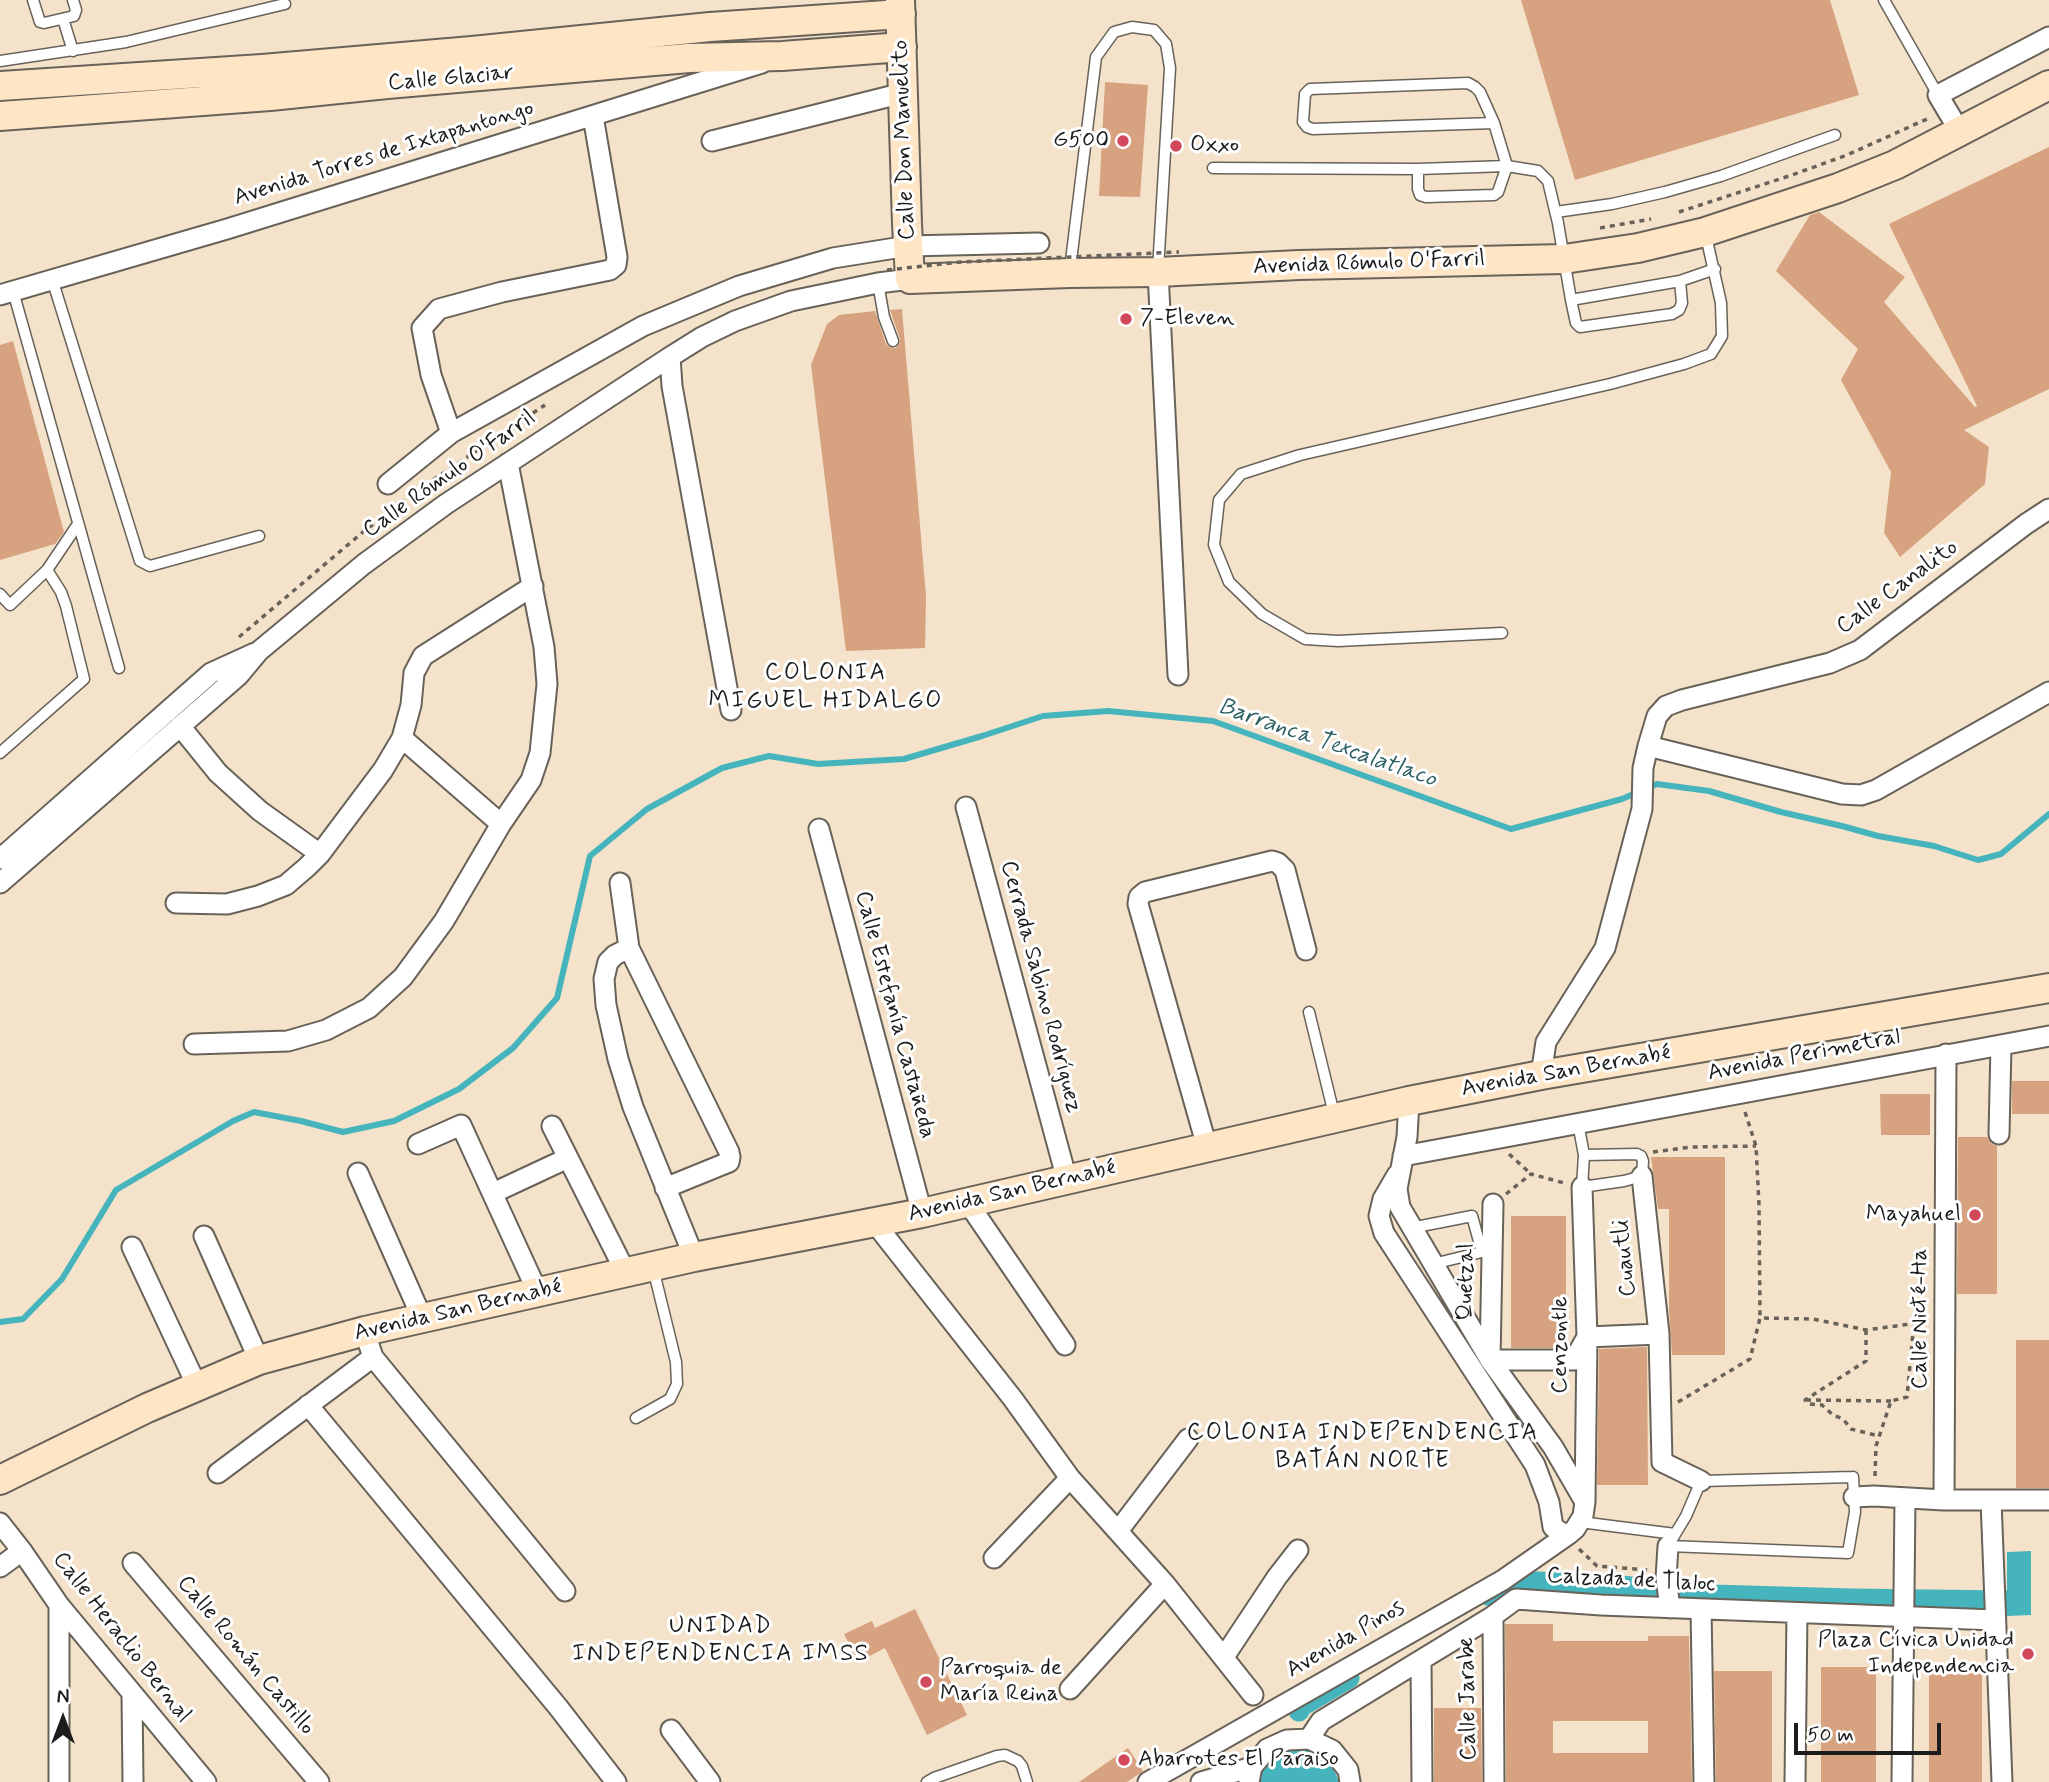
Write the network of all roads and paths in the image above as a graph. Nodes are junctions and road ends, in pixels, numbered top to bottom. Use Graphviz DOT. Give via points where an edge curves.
graph roads {
  1 [pos="33,0"];
  2 [pos="73,0"];
  3 [pos="1884,0"];
  4 [pos="285,4"];
  5 [pos="900,7"];
  6 [pos="63,19"];
  7 [pos="2049,37"];
  8 [pos="902,47"];
  9 [pos="73,51"];
  10 [pos="782,56"];
  11 [pos="0,61"];
  12 [pos="2049,85"];
  13 [pos="903,93"];
  14 [pos="1938,95"];
  15 [pos="8,100"];
  16 [pos="593,116"];
  17 [pos="1926,120"];
  18 [pos="1494,123"];
  19 [pos="1960,132"];
  20 [pos="1835,135"];
  21 [pos="712,141"];
  22 [pos="1507,166"];
  23 [pos="1213,168"];
  24 [pos="1418,169"];
  25 [pos="1556,212"];
  26 [pos="1678,212"];
  27 [pos="1654,218"];
  28 [pos="1596,228"];
  29 [pos="1705,232"];
  30 [pos="1039,243"];
  31 [pos="908,246"];
  32 [pos="1179,251"];
  33 [pos="1564,259"];
  34 [pos="1715,269"];
  35 [pos="1158,272"];
  36 [pos="1069,273"];
  37 [pos="892,277"];
  38 [pos="52,279"];
  39 [pos="1680,281"];
  40 [pos="7,293"];
  41 [pos="1571,300"];
  42 [pos="893,341"];
  43 [pos="670,357"];
  44 [pos="451,433"];
  45 [pos="508,463"];
  46 [pos="388,484"];
  47 [pos="2049,509"];
  48 [pos="78,524"];
  49 [pos="259,536"];
  50 [pos="47,570"];
  51 [pos="533,586"];
  52 [pos="0,594"];
  53 [pos="1502,633"];
  54 [pos="259,651"];
  55 [pos="118,668"];
  56 [pos="1178,675"];
  57 [pos="2049,692"];
  58 [pos="731,710"];
  59 [pos="180,726"];
  60 [pos="402,738"];
  61 [pos="1648,747"];
  62 [pos="0,753"];
  63 [pos="966,807"];
  64 [pos="501,824"];
  65 [pos="819,829"];
  66 [pos="320,854"];
  67 [pos="0,859"];
  68 [pos="0,883"];
  69 [pos="620,883"];
  70 [pos="176,903"];
  71 [pos="629,948"];
  72 [pos="1306,950"];
  73 [pos="2049,988"];
  74 [pos="1309,1012"];
  75 [pos="2049,1036"];
  76 [pos="194,1044"];
  77 [pos="2001,1045"];
  78 [pos="1946,1054"];
  79 [pos="1541,1075"];
  80 [pos="1739,1093"];
  81 [pos="1409,1101"];
  82 [pos="1335,1118"];
  83 [pos="1578,1123"];
  84 [pos="552,1126"];
  85 [pos="1999,1134"];
  86 [pos="418,1144"];
  87 [pos="1756,1146"];
  88 [pos="1207,1147"];
  89 [pos="1584,1154"];
  90 [pos="1637,1154"];
  91 [pos="568,1158"];
  92 [pos="1401,1165"];
  93 [pos="358,1174"];
  94 [pos="1642,1176"];
  95 [pos="1067,1180"];
  96 [pos="1582,1187"];
  97 [pos="665,1188"];
  98 [pos="493,1193"];
  99 [pos="968,1203"];
  100 [pos="1493,1204"];
  101 [pos="922,1213"];
  102 [pos="874,1223"];
  103 [pos="1411,1228"];
  104 [pos="204,1236"];
  105 [pos="132,1247"];
  106 [pos="694,1257"];
  107 [pos="1433,1264"];
  108 [pos="639,1270"];
  109 [pos="538,1293"];
  110 [pos="422,1318"];
  111 [pos="1760,1318"];
  112 [pos="1914,1322"];
  113 [pos="1946,1322"];
  114 [pos="1866,1330"];
  115 [pos="1659,1334"];
  116 [pos="1587,1337"];
  117 [pos="369,1344"];
  118 [pos="1065,1345"];
  119 [pos="259,1360"];
  120 [pos="1490,1360"];
  121 [pos="197,1387"];
  122 [pos="1805,1400"];
  123 [pos="1891,1401"];
  124 [pos="308,1405"];
  125 [pos="1661,1412"];
  126 [pos="636,1418"];
  127 [pos="1879,1436"];
  128 [pos="1188,1439"];
  129 [pos="218,1473"];
  130 [pos="1070,1478"];
  131 [pos="0,1480"];
  132 [pos="1701,1481"];
  133 [pos="1874,1496"];
  134 [pos="1854,1497"];
  135 [pos="1905,1498"];
  136 [pos="1944,1500"];
  137 [pos="1991,1500"];
  138 [pos="2049,1500"];
  139 [pos="1585,1502"];
  140 [pos="1580,1522"];
  141 [pos="0,1523"];
  142 [pos="1118,1531"];
  143 [pos="1565,1535"];
  144 [pos="1672,1540"];
  145 [pos="1298,1550"];
  146 [pos="22,1552"];
  147 [pos="994,1558"];
  148 [pos="133,1563"];
  149 [pos="0,1567"];
  150 [pos="1667,1575"];
  151 [pos="1165,1584"];
  152 [pos="565,1591"];
  153 [pos="59,1605"];
  154 [pos="1671,1605"];
  155 [pos="1701,1609"];
  156 [pos="1797,1613"];
  157 [pos="1493,1615"];
  158 [pos="1903,1616"];
  159 [pos="1995,1620"];
  160 [pos="1224,1657"];
  161 [pos="1421,1660"];
  162 [pos="1070,1689"];
  163 [pos="132,1694"];
  164 [pos="1253,1695"];
  165 [pos="671,1730"];
  166 [pos="1309,1739"];
  167 [pos="1250,1774"];
  168 [pos="59,1782"];
  169 [pos="133,1782"];
  170 [pos="206,1782"];
  171 [pos="319,1782"];
  172 [pos="616,1782"];
  173 [pos="710,1782"];
  174 [pos="927,1782"];
  175 [pos="1027,1782"];
  176 [pos="1148,1782"];
  177 [pos="1201,1782"];
  178 [pos="1350,1782"];
  179 [pos="1422,1782"];
  180 [pos="1494,1782"];
  181 [pos="1704,1782"];
  182 [pos="1795,1782"];
  183 [pos="1902,1782"];
  184 [pos="2002,1782"];
  1 -- 6 [label="lane" via="40,22"];
  2 -- 6 [label="lane" via="74,16"];
  3 -- 14 [label="lane"];
  4 -- 9 [label="lane" via="126,43"];
  5 -- 8 [label="street, Calle Don Manuelito"];
  5 -- 15 [label="street, Calle Glaciar" via="472,51 81,82"];
  6 -- 9 [label="lane"];
  7 -- 14 [label="street"];
  8 -- 10 [label="street, Calle Glaciar"];
  8 -- 13 [label="street, Calle Don Manuelito"];
  9 -- 11 [label="lane"];
  10 -- 15 [label="street, Calle Glaciar" via="688,58 270,96"];
  10 -- 16 [label="street, Avenida Torres de Ixtapantongo"];
  12 -- 19 [label="street, Avenida Rómulo O'Farril"];
  13 -- 21 [label="street"];
  13 -- 31 [label="street, Calle Don Manuelito"];
  14 -- 19 [label="street"];
  16 -- 38 [label="street, Avenida Torres de Ixtapantongo"];
  16 -- 44 [label="street" via="616,265 439,309 422,328 431,375"];
  17 -- 26 [label="path" via="1847,155"];
  18 -- 18 [label="lane" via="1313,129 1303,122 1303,101 1310,89 1468,83 1480,92"];
  18 -- 22 [label="lane"];
  19 -- 29 [label="street, Avenida Rómulo O'Farril" via="1838,188"];
  20 -- 25 [label="lane" via="1665,192"];
  22 -- 24 [label="lane"];
  22 -- 24 [label="lane" via="1498,192 1480,196 1420,195"];
  22 -- 25 [label="lane" via="1543,174"];
  23 -- 24 [label="lane"];
  25 -- 33 [label="lane"];
  27 -- 28 [label="path"];
  29 -- 33 [label="street, Avenida Rómulo O'Farril"];
  29 -- 34 [label="lane"];
  30 -- 31 [label="street"];
  31 -- 37 [label="street, Calle Don Manuelito"];
  31 -- 44 [label="street" via="833,258 739,286 643,326"];
  32 -- 37 [label="path, bridge" via="961,262"];
  33 -- 35 [label="street, Avenida Rómulo O'Farril"];
  33 -- 41 [label="lane"];
  34 -- 39 [label="lane"];
  34 -- 53 [label="lane" via="1723,337 1711,354 1610,384 1300,455 1241,474 1219,499 1214,545 1229,582 1262,614 1305,639"];
  35 -- 36 [label="street, Avenida Rómulo O'Farril"];
  35 -- 36 [label="lane" via="1170,68 1166,44 1154,30 1132,27 1114,32 1096,57"];
  35 -- 56 [label="street"];
  36 -- 37 [label="street, Avenida Rómulo O'Farril"];
  37 -- 42 [label="lane" via="884,317"];
  37 -- 43 [label="street, Avenida Rómulo O'Farril" via="791,301 735,321"];
  38 -- 40 [label="street, Avenida Torres de Ixtapantongo"];
  38 -- 49 [label="lane" via="140,561 150,566"];
  39 -- 41 [label="lane"];
  39 -- 41 [label="lane" via="1682,303 1672,314 1580,327"];
  40 -- 48 [label="lane"];
  43 -- 45 [label="street, Calle Rómulo O'Farril"];
  43 -- 58 [label="street"];
  44 -- 46 [label="street"];
  45 -- 51 [label="street"];
  45 -- 54 [label="street, Calle Rómulo O'Farril" via="364,564"];
  47 -- 61 [label="street, Calle Canalito" via="1860,650 1830,663 1666,706 1657,716"];
  48 -- 50 [label="lane"];
  48 -- 55 [label="lane"];
  50 -- 52 [label="lane" via="10,605"];
  50 -- 62 [label="lane" via="61,592 84,679"];
  51 -- 60 [label="street" via="423,656 414,673"];
  51 -- 64 [label="street" via="547,684 542,743 531,780"];
  54 -- 59 [label="street, Calle Rómulo O'Farril" via="239,675"];
  54 -- 67 [label="street" via="211,673"];
  57 -- 61 [label="street" via="1861,795"];
  59 -- 66 [label="street" via="226,781"];
  59 -- 68 [label="street, Calle Rómulo O'Farril"];
  60 -- 64 [label="street"];
  60 -- 66 [label="street"];
  61 -- 79 [label="street, Calle Canalito" via="1642,809 1605,948 1546,1042"];
  63 -- 95 [label="street, Cerrada Sabino Rodríguez"];
  64 -- 76 [label="street" via="436,932 403,977 369,1009 326,1030 288,1041"];
  65 -- 101 [label="street, Calle Estefanía Castañeda"];
  66 -- 70 [label="street" via="286,885 258,897 227,904"];
  69 -- 71 [label="street"];
  71 -- 97 [label="street" via="608,962 606,1005 629,1095"];
  71 -- 97 [label="street" via="730,1157 729,1162"];
  72 -- 88 [label="street" via="1284,870 1278,863 1139,897"];
  73 -- 79 [label="street, Avenida San Bernabé"];
  74 -- 82 [label="lane"];
  75 -- 77 [label="street, Avenida Perimetral"];
  77 -- 78 [label="street, Avenida Perimetral"];
  77 -- 85 [label="street"];
  78 -- 80 [label="street, Avenida Perimetral"];
  78 -- 113 [label="street, Calle Nicté-Ha"];
  79 -- 81 [label="street, Avenida San Bernabé"];
  80 -- 83 [label="street, Avenida Perimetral"];
  80 -- 87 [label="path"];
  81 -- 82 [label="street, Avenida San Bernabé"];
  81 -- 92 [label="street"];
  82 -- 88 [label="street, Avenida San Bernabé"];
  83 -- 89 [label="lane"];
  83 -- 92 [label="street, Avenida Perimetral"];
  84 -- 91 [label="street"];
  86 -- 98 [label="street" via="461,1125"];
  87 -- 90 [label="path"];
  87 -- 111 [label="path"];
  88 -- 95 [label="street, Avenida San Bernabé"];
  89 -- 90 [label="lane"];
  89 -- 96 [label="lane"];
  90 -- 94 [label="lane" via="1643,1161"];
  91 -- 98 [label="street"];
  91 -- 108 [label="street"];
  92 -- 103 [label="street" via="1398,1198"];
  92 -- 143 [label="street" via="1383,1199 1379,1216 1384,1233 1535,1465 1553,1527"];
  93 -- 110 [label="street"];
  94 -- 96 [label="lane"];
  94 -- 115 [label="street, Cuautli"];
  95 -- 99 [label="street, Avenida San Bernabé"];
  96 -- 100 [label="path" via="1531,1174"];
  96 -- 116 [label="street, Cenzontle"];
  97 -- 106 [label="street"];
  98 -- 109 [label="street"];
  99 -- 101 [label="street, Avenida San Bernabé"];
  99 -- 118 [label="street"];
  100 -- 120 [label="street, Quetzal"];
  101 -- 102 [label="street, Avenida San Bernabé"];
  102 -- 106 [label="street, Avenida San Bernabé"];
  102 -- 130 [label="street"];
  103 -- 107 [label="street"];
  103 -- 107 [label="lane" via="1472,1216 1482,1252"];
  104 -- 119 [label="street"];
  105 -- 121 [label="street"];
  106 -- 108 [label="street, Avenida San Bernabé"];
  107 -- 120 [label="street"];
  108 -- 109 [label="street, Avenida San Bernabé"];
  108 -- 126 [label="lane" via="676,1362 677,1384 670,1399"];
  109 -- 110 [label="street, Avenida San Bernabé"];
  110 -- 117 [label="street, Avenida San Bernabé"];
  111 -- 114 [label="path" via="1813,1318"];
  111 -- 125 [label="path" via="1750,1359"];
  112 -- 113 [label="path"];
  112 -- 114 [label="path"];
  112 -- 123 [label="path" via="1907,1397"];
  113 -- 136 [label="street, Calle Nicté-Ha"];
  114 -- 122 [label="path" via="1866,1361"];
  115 -- 116 [label="street"];
  115 -- 125 [label="street, Cuautli"];
  116 -- 120 [label="street" via="1574,1360"];
  116 -- 139 [label="street, Cenzontle"];
  117 -- 119 [label="street, Avenida San Bernabé"];
  117 -- 124 [label="street"];
  117 -- 152 [label="street"];
  119 -- 121 [label="street, Avenida San Bernabé"];
  120 -- 139 [label="street" via="1553,1447"];
  121 -- 131 [label="street, Avenida San Bernabé"];
  122 -- 123 [label="path"];
  122 -- 127 [label="path" via="1822,1405 1852,1429"];
  123 -- 127 [label="path"];
  124 -- 129 [label="street"];
  124 -- 172 [label="street"];
  125 -- 132 [label="street, Cuautli" via="1662,1462"];
  127 -- 133 [label="path"];
  128 -- 142 [label="street"];
  130 -- 142 [label="street"];
  130 -- 147 [label="street"];
  132 -- 134 [label="lane" via="1853,1477"];
  132 -- 144 [label="lane"];
  133 -- 134 [label="street"];
  133 -- 135 [label="street"];
  134 -- 144 [label="lane" via="1848,1553"];
  135 -- 136 [label="street"];
  135 -- 158 [label="street"];
  136 -- 137 [label="street"];
  137 -- 138 [label="street"];
  137 -- 159 [label="street"];
  139 -- 140 [label="street"];
  140 -- 143 [label="street, Avenida Pinos"];
  140 -- 144 [label="lane"];
  141 -- 146 [label="street, Calle Heraclio Bernal"];
  142 -- 151 [label="street"];
  143 -- 150 [label="path" via="1597,1566"];
  143 -- 176 [label="street, Avenida Pinos" via="1503,1580"];
  144 -- 150 [label="street"];
  145 -- 160 [label="street"];
  146 -- 149 [label="street"];
  146 -- 153 [label="street, Calle Heraclio Bernal"];
  148 -- 171 [label="street, Calle Román Castillo"];
  150 -- 154 [label="street"];
  151 -- 160 [label="street"];
  151 -- 162 [label="street"];
  153 -- 163 [label="street, Calle Heraclio Bernal"];
  153 -- 168 [label="street"];
  154 -- 155 [label="street, Calzada de Tlaloc"];
  154 -- 157 [label="street, Calzada de Tlaloc" via="1516,1599"];
  155 -- 156 [label="street, Calzada de Tlaloc"];
  155 -- 181 [label="street"];
  156 -- 158 [label="street, Calzada de Tlaloc"];
  156 -- 182 [label="street"];
  157 -- 161 [label="street, Calzada de Tlaloc"];
  157 -- 180 [label="street, Calle Jarabe"];
  158 -- 159 [label="street, Calzada de Tlaloc"];
  158 -- 183 [label="street"];
  159 -- 184 [label="street"];
  160 -- 164 [label="street"];
  161 -- 166 [label="street, Calzada de Tlaloc" via="1321,1721"];
  161 -- 179 [label="street"];
  163 -- 169 [label="street"];
  163 -- 170 [label="street, Calle Heraclio Bernal"];
  165 -- 173 [label="street"];
  166 -- 167 [label="street" via="1287,1740 1267,1749"];
  166 -- 178 [label="street" via="1332,1750 1348,1770"];
  167 -- 177 [label="street"];
  174 -- 175 [label="lane" via="1004,1755 1018,1760"];
}
